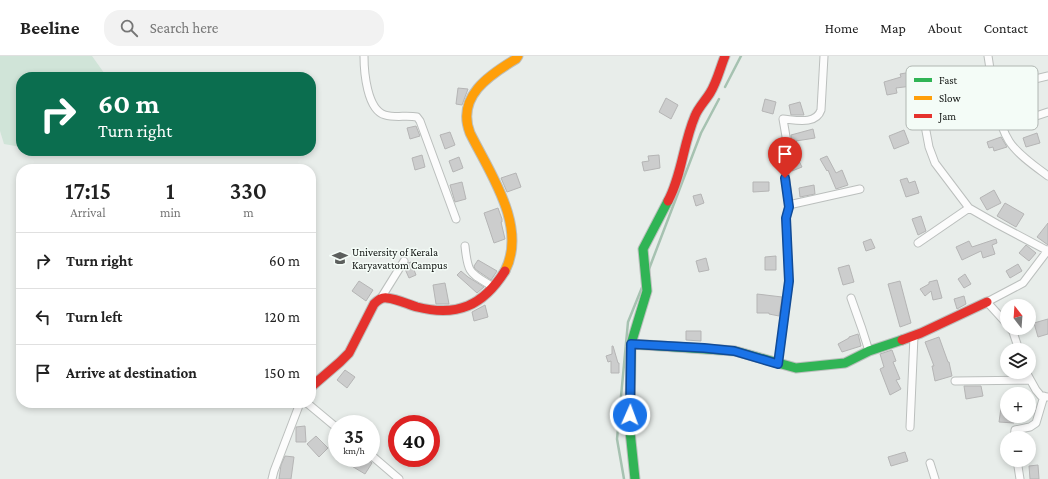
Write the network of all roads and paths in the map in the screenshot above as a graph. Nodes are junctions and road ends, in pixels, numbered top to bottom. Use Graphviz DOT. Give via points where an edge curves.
graph roads {
  1 [pos="364,56"];
  2 [pos="518,56"];
  3 [pos="725,56"];
  4 [pos="824,56"];
  5 [pos="988,56"];
  6 [pos="990,66"];
  7 [pos="1048,76"];
  8 [pos="1038,78"];
  9 [pos="1048,112"];
  10 [pos="1038,116"];
  11 [pos="926,130"];
  12 [pos="1004,130"];
  13 [pos="1048,176"];
  14 [pos="860,189"];
  15 [pos="789,207"];
  16 [pos="969,208"];
  17 [pos="456,219"];
  18 [pos="918,242"];
  19 [pos="465,246"];
  20 [pos="1048,251"];
  21 [pos="404,261"];
  22 [pos="493,287"];
  23 [pos="381,298"];
  24 [pos="851,298"];
  25 [pos="987,302"];
  26 [pos="1000,316"];
  27 [pos="914,336"];
  28 [pos="631,344"];
  29 [pos="869,351"];
  30 [pos="778,364"];
  31 [pos="1030,380"];
  32 [pos="316,381"];
  33 [pos="955,381"];
  34 [pos="1046,397"];
  35 [pos="298,408"];
  36 [pos="313,408"];
  37 [pos="328,420"];
  38 [pos="910,427"];
  39 [pos="1015,431"];
  40 [pos="930,462"];
  41 [pos="380,463"];
  42 [pos="1018,467"];
  43 [pos="272,479"];
  44 [pos="399,479"];
  45 [pos="635,479"];
  46 [pos="936,479"];
  47 [pos="1020,479"];
  1 -- 17 [label="street" via="364,70 374,108 387,116 417,117 420,121"];
  2 -- 22 [label="street" via="495,72 479,88 466,114 468,127 502,196 512,236 509,263"];
  3 -- 28 [label="street" via="711,92 695,115 672,194 643,249 647,291"];
  4 -- 15 [label="street" via="819,115 808,120 783,119 790,160 784,164"];
  5 -- 6 [label="street"];
  7 -- 8 [label="street"];
  9 -- 10 [label="street"];
  11 -- 16 [label="street" via="929,147 936,162"];
  12 -- 13 [label="street" via="1009,141 1029,162"];
  14 -- 15 [label="street"];
  15 -- 30 [label="street" via="786,218 789,281"];
  16 -- 18 [label="street"];
  16 -- 20 [label="street"];
  19 -- 22 [label="street" via="470,271"];
  20 -- 25 [label="street" via="1023,283"];
  21 -- 23 [label="street"];
  22 -- 23 [label="street" via="483,298 470,306 451,312 433,311"];
  23 -- 32 [label="street" via="374,304 345,359"];
  24 -- 29 [label="street"];
  25 -- 26 [label="street"];
  25 -- 27 [label="street"];
  27 -- 29 [label="street"];
  27 -- 38 [label="street"];
  28 -- 30 [label="street" via="734,351"];
  28 -- 45 [label="street" via="630,431"];
  29 -- 30 [label="street" via="845,363 796,368"];
  31 -- 33 [label="street"];
  31 -- 34 [label="street" via="1041,396"];
  34 -- 39 [label="street" via="1036,423"];
  35 -- 43 [label="street"];
  36 -- 37 [label="street"];
  40 -- 46 [label="street"];
  41 -- 44 [label="street"];
  42 -- 47 [label="street"];
}
